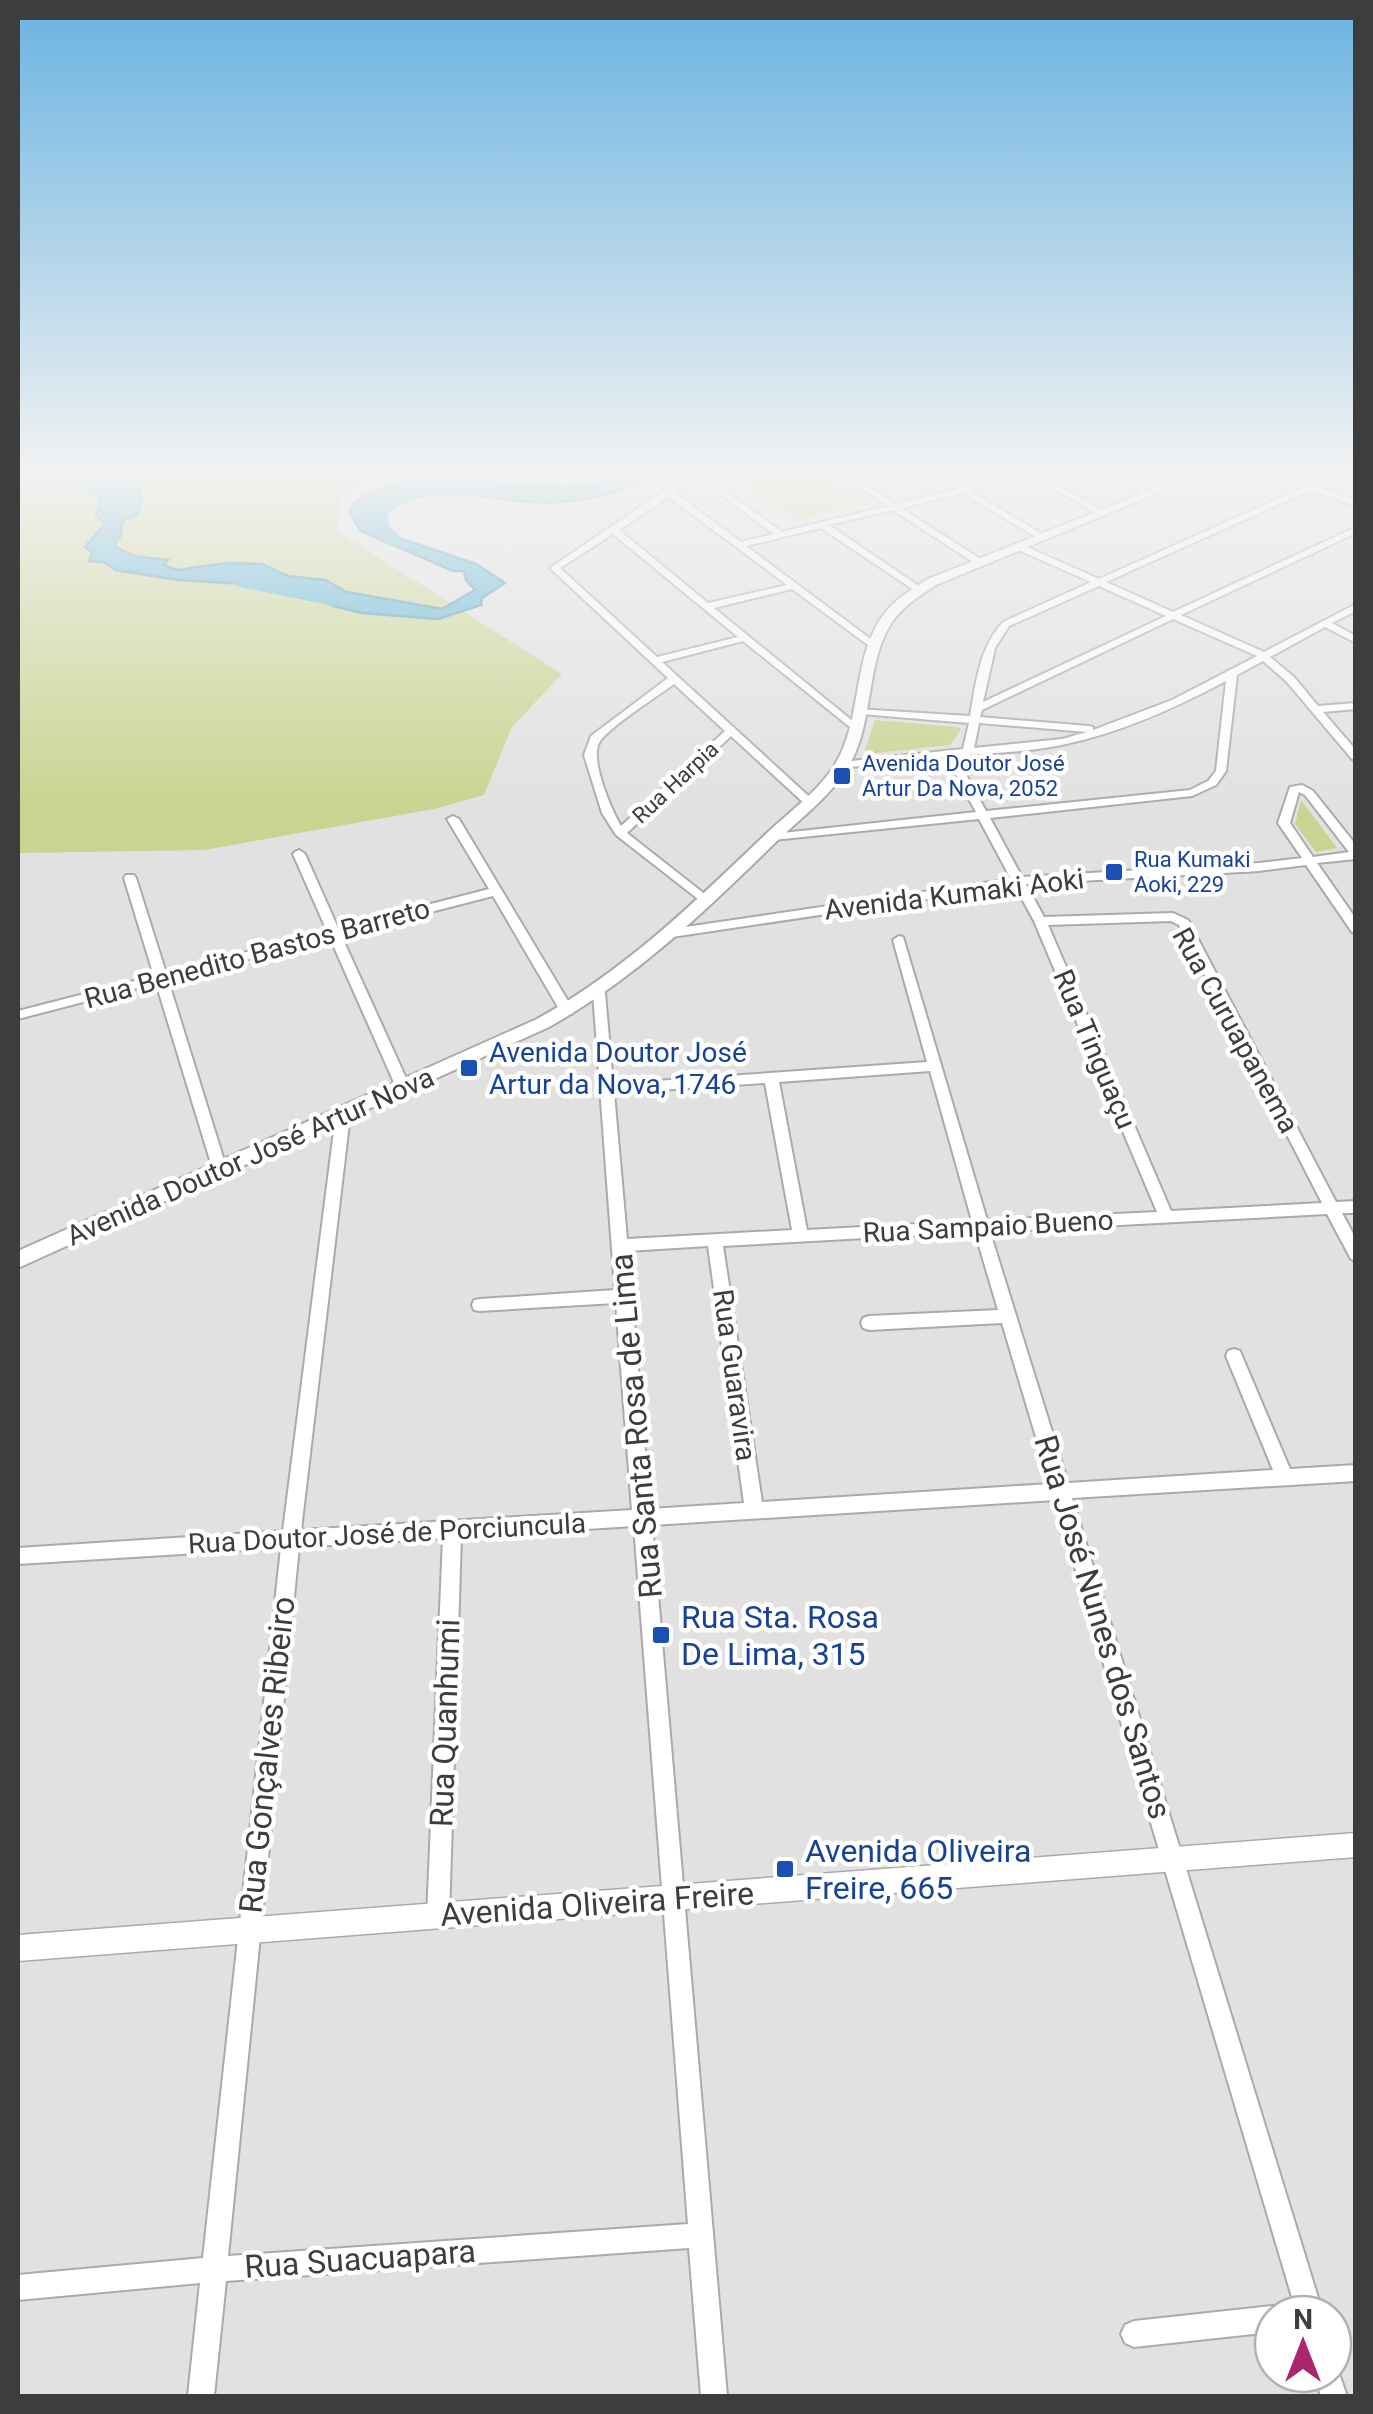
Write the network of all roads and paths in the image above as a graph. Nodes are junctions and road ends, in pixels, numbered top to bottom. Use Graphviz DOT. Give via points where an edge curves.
graph roads {
  1 [pos="576,589"];
  2 [pos="683,589"];
  3 [pos="782,589"];
  4 [pos="797,589"];
  5 [pos="917,589"];
  6 [pos="1082,589"];
  7 [pos="1112,589"];
  8 [pos="1232,589"];
  9 [pos="705,607"];
  10 [pos="1356,607"];
  11 [pos="1342,614"];
  12 [pos="1175,616"];
  13 [pos="1356,616"];
  14 [pos="1325,622"];
  15 [pos="744,638"];
  16 [pos="1356,640"];
  17 [pos="875,646"];
  18 [pos="1262,655"];
  19 [pos="654,661"];
  20 [pos="1232,671"];
  21 [pos="674,679"];
  22 [pos="1356,706"];
  23 [pos="980,707"];
  24 [pos="1315,708"];
  25 [pos="861,711"];
  26 [pos="976,722"];
  27 [pos="1113,728"];
  28 [pos="856,729"];
  29 [pos="730,731"];
  30 [pos="968,752"];
  31 [pos="949,754"];
  32 [pos="1356,757"];
  33 [pos="842,765"];
  34 [pos="809,802"];
  35 [pos="984,816"];
  36 [pos="453,819"];
  37 [pos="620,833"];
  38 [pos="773,836"];
  39 [pos="299,854"];
  40 [pos="1356,854"];
  41 [pos="1312,861"];
  42 [pos="130,878"];
  43 [pos="1022,881"];
  44 [pos="497,890"];
  45 [pos="707,902"];
  46 [pos="1040,921"];
  47 [pos="1354,925"];
  48 [pos="337,932"];
  49 [pos="672,933"];
  50 [pos="898,940"];
  51 [pos="161,978"];
  52 [pos="599,993"];
  53 [pos="567,1011"];
  54 [pos="18,1015"];
  55 [pos="935,1066"];
  56 [pos="771,1078"];
  57 [pos="403,1088"];
  58 [pos="608,1090"];
  59 [pos="342,1115"];
  60 [pos="220,1170"];
  61 [pos="1356,1207"];
  62 [pos="1331,1208"];
  63 [pos="1167,1218"];
  64 [pos="981,1226"];
  65 [pos="800,1235"];
  66 [pos="715,1240"];
  67 [pos="620,1245"];
  68 [pos="1356,1255"];
  69 [pos="18,1260"];
  70 [pos="624,1296"];
  71 [pos="480,1304"];
  72 [pos="1008,1316"];
  73 [pos="869,1323"];
  74 [pos="1234,1356"];
  75 [pos="1356,1473"];
  76 [pos="1285,1476"];
  77 [pos="1062,1490"];
  78 [pos="754,1510"];
  79 [pos="645,1517"];
  80 [pos="452,1529"];
  81 [pos="290,1538"];
  82 [pos="18,1556"];
  83 [pos="1356,1845"];
  84 [pos="1172,1860"];
  85 [pos="676,1898"];
  86 [pos="438,1916"];
  87 [pos="248,1931"];
  88 [pos="18,1948"];
  89 [pos="702,2235"];
  90 [pos="214,2269"];
  91 [pos="18,2288"];
  92 [pos="1304,2294"];
  93 [pos="1253,2322"];
  94 [pos="1134,2334"];
  95 [pos="201,2396"];
  96 [pos="714,2396"];
  1 -- 19 [label="street"];
  2 -- 9 [label="street"];
  3 -- 9 [label="street"];
  4 -- 17 [label="street"];
  5 -- 17 [label="main road, Avenida Doutor José Artur Nova" via="888,613"];
  6 -- 23 [label="street" via="999,630 988,647"];
  7 -- 12 [label="street"];
  8 -- 12 [label="street"];
  9 -- 15 [label="street"];
  10 -- 11 [label="street"];
  11 -- 13 [label="street"];
  11 -- 14 [label="street"];
  12 -- 18 [label="street"];
  12 -- 23 [label="street"];
  14 -- 16 [label="street"];
  14 -- 18 [label="street"];
  15 -- 19 [label="street"];
  15 -- 28 [label="street"];
  17 -- 25 [label="main road, Avenida Doutor José Artur Nova"];
  18 -- 20 [label="street"];
  18 -- 24 [label="street"];
  19 -- 21 [label="street"];
  20 -- 27 [label="street"];
  20 -- 35 [label="street" via="1221,770 1203,789"];
  21 -- 29 [label="street"];
  21 -- 37 [label="street" via="589,748"];
  22 -- 24 [label="street"];
  23 -- 26 [label="street"];
  24 -- 32 [label="street"];
  25 -- 26 [label="street"];
  25 -- 28 [label="main road, Avenida Doutor José Artur Nova"];
  26 -- 27 [label="street"];
  26 -- 30 [label="street"];
  27 -- 30 [label="street" via="1062,742"];
  28 -- 33 [label="main road, Avenida Doutor José Artur Nova"];
  29 -- 34 [label="street"];
  29 -- 37 [label="street, Rua Harpia"];
  30 -- 31 [label="street"];
  31 -- 33 [label="street"];
  31 -- 35 [label="street, Rua Tinguaçu"];
  33 -- 34 [label="main road, Avenida Doutor José Artur Nova"];
  34 -- 38 [label="main road, Avenida Doutor José Artur Nova"];
  35 -- 38 [label="street"];
  35 -- 43 [label="street, Rua Tinguaçu"];
  36 -- 44 [label="street"];
  37 -- 45 [label="street"];
  38 -- 45 [label="main road, Avenida Doutor José Artur Nova"];
  39 -- 48 [label="street"];
  40 -- 41 [label="street, Avenida Kumaki Aoki"];
  40 -- 41 [label="street" via="1298,787 1284,823"];
  41 -- 43 [label="street, Avenida Kumaki Aoki"];
  41 -- 47 [label="street"];
  42 -- 51 [label="street"];
  43 -- 46 [label="street, Rua Tinguaçu"];
  43 -- 49 [label="street, Avenida Kumaki Aoki"];
  44 -- 48 [label="street, Rua Benedito Bastos Barreto"];
  44 -- 53 [label="street"];
  45 -- 49 [label="main road, Avenida Doutor José Artur Nova"];
  46 -- 62 [label="street, Rua Curuapanema" via="1181,920"];
  46 -- 63 [label="street, Rua Tinguaçu"];
  48 -- 51 [label="street, Rua Benedito Bastos Barreto"];
  48 -- 57 [label="street"];
  49 -- 52 [label="main road, Avenida Doutor José Artur Nova"];
  50 -- 55 [label="street, Rua José Nunes dos Santos"];
  51 -- 54 [label="street, Rua Benedito Bastos Barreto"];
  51 -- 60 [label="street"];
  52 -- 53 [label="main road, Avenida Doutor José Artur Nova"];
  52 -- 58 [label="street, Rua Santa Rosa de Lima"];
  53 -- 57 [label="main road, Avenida Doutor José Artur Nova"];
  55 -- 56 [label="street"];
  55 -- 64 [label="street, Rua José Nunes dos Santos"];
  56 -- 58 [label="street"];
  56 -- 65 [label="street"];
  57 -- 59 [label="main road, Avenida Doutor José Artur Nova"];
  58 -- 67 [label="street, Rua Santa Rosa de Lima"];
  59 -- 60 [label="main road, Avenida Doutor José Artur Nova"];
  59 -- 81 [label="street, Rua Gonçalves Ribeiro"];
  60 -- 69 [label="main road, Avenida Doutor José Artur Nova"];
  61 -- 62 [label="street, Rua Sampaio Bueno"];
  62 -- 63 [label="street, Rua Sampaio Bueno"];
  62 -- 68 [label="street"];
  63 -- 64 [label="street, Rua Sampaio Bueno"];
  64 -- 65 [label="street, Rua Sampaio Bueno"];
  64 -- 72 [label="street, Rua José Nunes dos Santos"];
  65 -- 66 [label="street, Rua Sampaio Bueno"];
  66 -- 67 [label="street, Rua Sampaio Bueno"];
  66 -- 78 [label="street, Rua Guaravira"];
  67 -- 70 [label="street, Rua Santa Rosa de Lima"];
  70 -- 71 [label="street"];
  70 -- 79 [label="street, Rua Santa Rosa de Lima"];
  72 -- 73 [label="street"];
  72 -- 77 [label="street, Rua José Nunes dos Santos"];
  74 -- 76 [label="street"];
  75 -- 76 [label="street, Rua Doutor José de Porciuncula"];
  76 -- 77 [label="street, Rua Doutor José de Porciuncula"];
  77 -- 78 [label="street, Rua Doutor José de Porciuncula"];
  77 -- 84 [label="street, Rua José Nunes dos Santos"];
  78 -- 79 [label="street, Rua Doutor José de Porciuncula"];
  79 -- 80 [label="street, Rua Doutor José de Porciuncula"];
  79 -- 85 [label="street, Rua Santa Rosa de Lima"];
  80 -- 81 [label="street, Rua Doutor José de Porciuncula"];
  80 -- 86 [label="street, Rua Quanhumi"];
  81 -- 82 [label="street, Rua Doutor José de Porciuncula"];
  81 -- 87 [label="street, Rua Gonçalves Ribeiro"];
  83 -- 84 [label="street, Avenida Oliveira Freire"];
  84 -- 85 [label="street, Avenida Oliveira Freire"];
  84 -- 92 [label="street, Rua José Nunes dos Santos"];
  85 -- 86 [label="street, Avenida Oliveira Freire"];
  85 -- 89 [label="street, Rua Santa Rosa de Lima"];
  86 -- 87 [label="street, Avenida Oliveira Freire"];
  87 -- 88 [label="street, Avenida Oliveira Freire"];
  87 -- 90 [label="street, Rua Gonçalves Ribeiro"];
  89 -- 90 [label="street, Rua Suacuapara"];
  89 -- 96 [label="street, Rua Santa Rosa de Lima"];
  90 -- 91 [label="street, Rua Suacuapara"];
  90 -- 95 [label="street, Rua Gonçalves Ribeiro"];
  93 -- 94 [label="street"];
}
